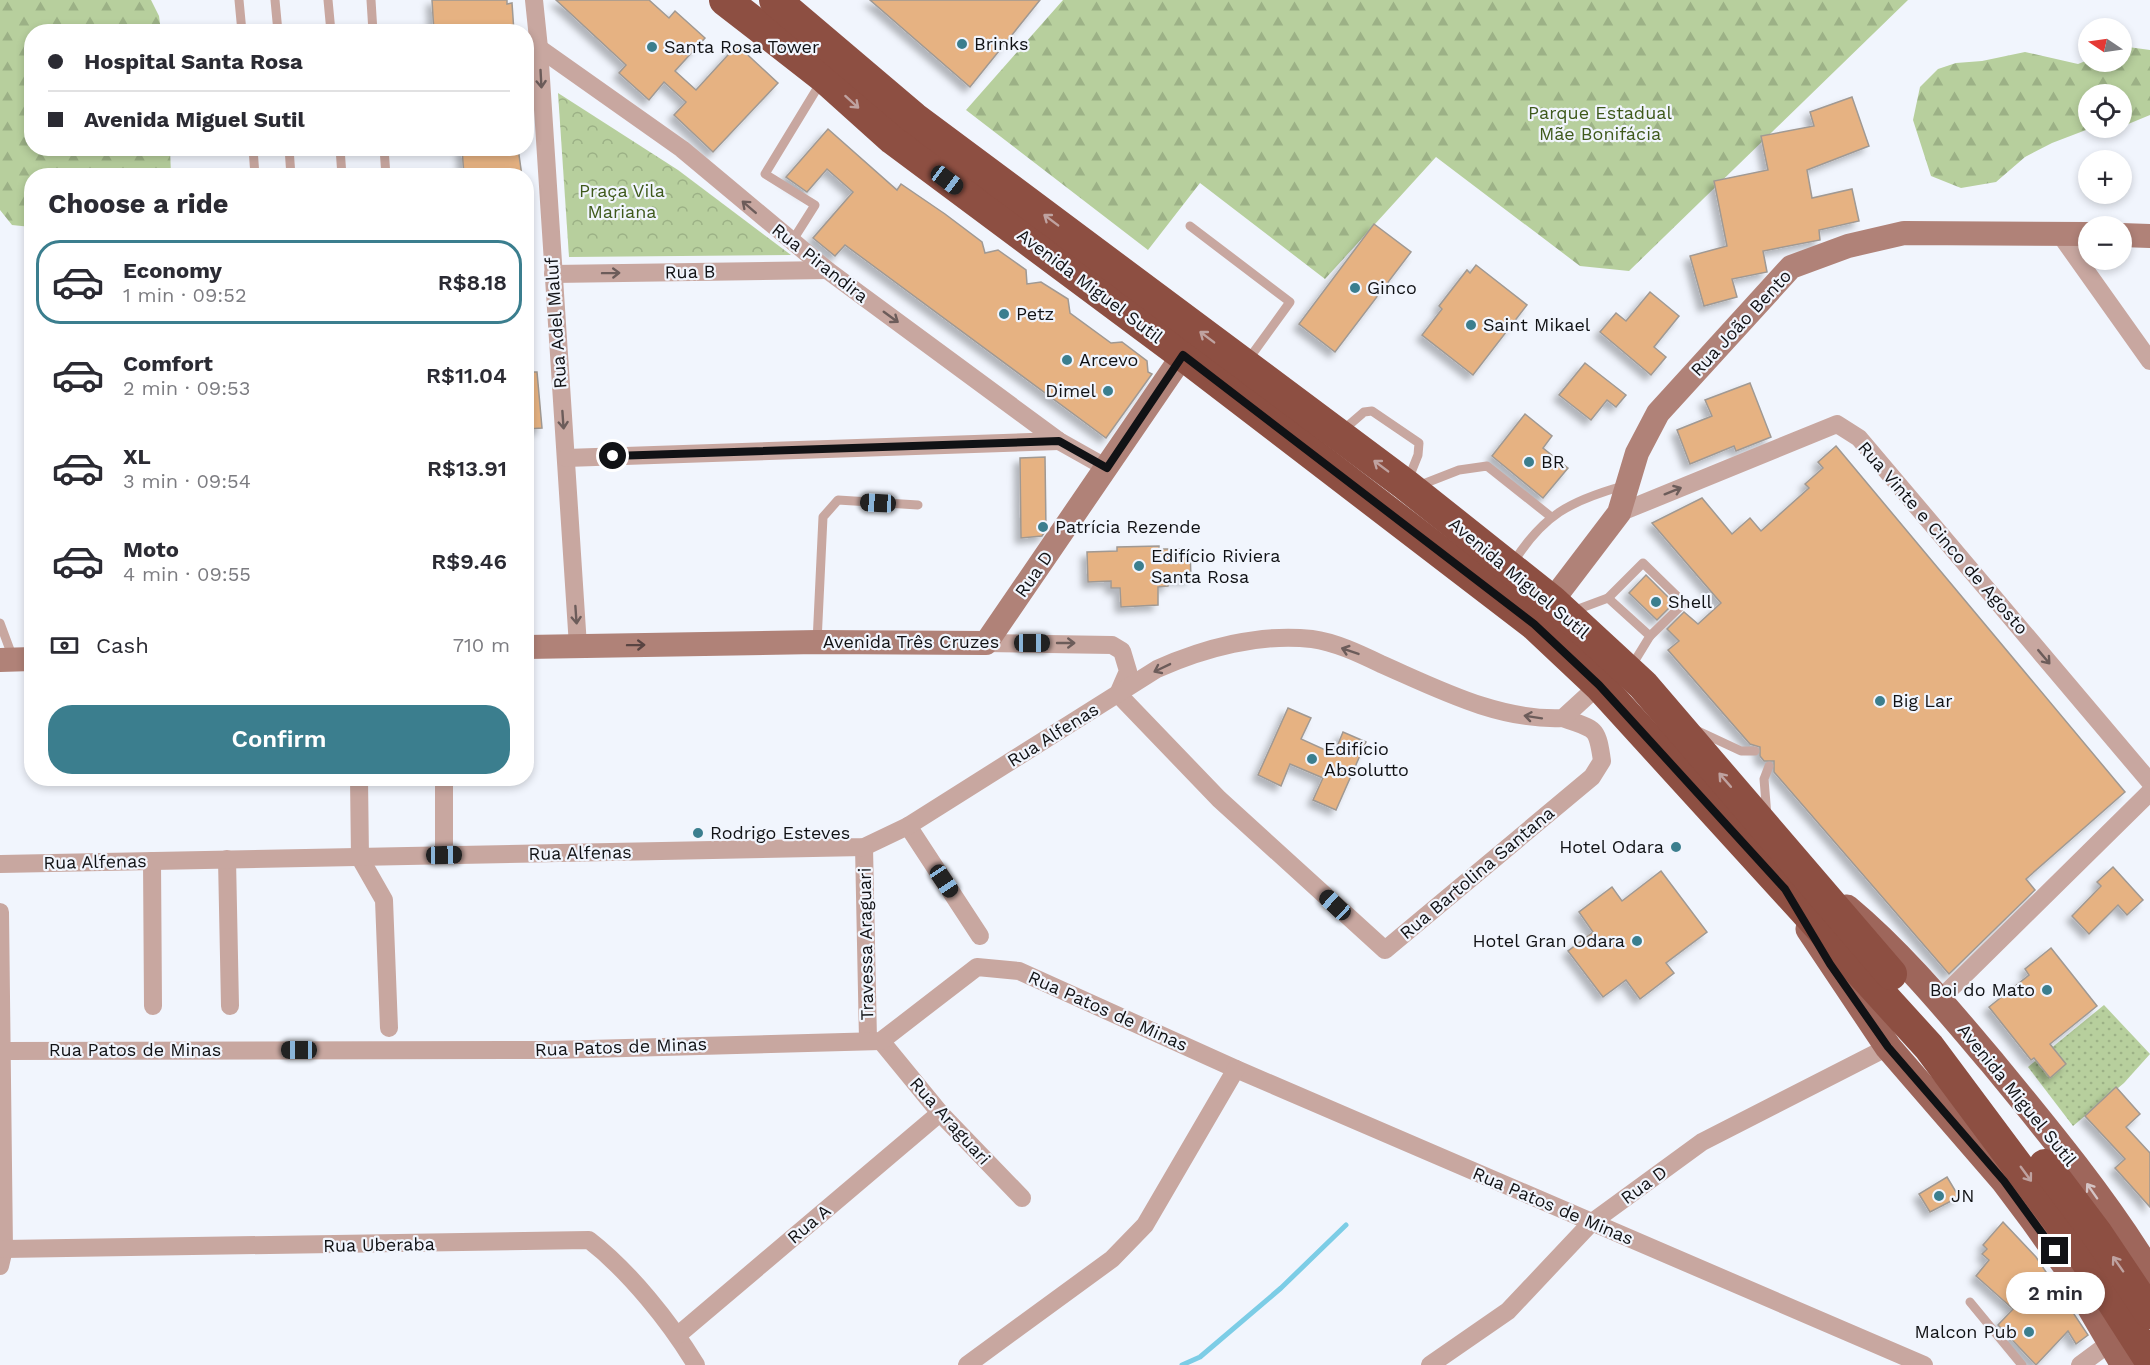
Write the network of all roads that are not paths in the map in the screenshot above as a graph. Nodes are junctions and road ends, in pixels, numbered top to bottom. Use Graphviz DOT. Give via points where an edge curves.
graph roads {
  1 [pos="239,0"];
  2 [pos="275,0"];
  3 [pos="328,0"];
  4 [pos="370,0"];
  5 [pos="534,0"];
  6 [pos="725,0"];
  7 [pos="775,0"];
  8 [pos="241,24"];
  9 [pos="277,24"];
  10 [pos="330,24"];
  11 [pos="372,24"];
  12 [pos="539,48"];
  13 [pos="824,77"];
  14 [pos="1190,226"];
  15 [pos="2059,233"];
  16 [pos="2078,234"];
  17 [pos="2132,235"];
  18 [pos="2150,236"];
  19 [pos="791,243"];
  20 [pos="826,270"];
  21 [pos="553,274"];
  22 [pos="1183,355"];
  23 [pos="2150,361"];
  24 [pos="1245,364"];
  25 [pos="1338,435"];
  26 [pos="1059,441"];
  27 [pos="566,458"];
  28 [pos="1107,468"];
  29 [pos="1627,485"];
  30 [pos="1409,487"];
  31 [pos="918,505"];
  32 [pos="1619,513"];
  33 [pos="1550,516"];
  34 [pos="1511,568"];
  35 [pos="1608,598"];
  36 [pos="1559,607"];
  37 [pos="0,623"];
  38 [pos="1650,636"];
  39 [pos="817,642"];
  40 [pos="986,643"];
  41 [pos="578,646"];
  42 [pos="534,647"];
  43 [pos="15,660"];
  44 [pos="1628,671"];
  45 [pos="1603,689"];
  46 [pos="1118,694"];
  47 [pos="1668,713"];
  48 [pos="1563,718"];
  49 [pos="1595,730"];
  50 [pos="1755,751"];
  51 [pos="1769,766"];
  52 [pos="2150,782"];
  53 [pos="359,786"];
  54 [pos="444,786"];
  55 [pos="2150,792"];
  56 [pos="908,826"];
  57 [pos="1770,833"];
  58 [pos="864,847"];
  59 [pos="444,855"];
  60 [pos="360,858"];
  61 [pos="228,859"];
  62 [pos="152,861"];
  63 [pos="0,864"];
  64 [pos="1794,881"];
  65 [pos="0,912"];
  66 [pos="980,936"];
  67 [pos="1939,1000"];
  68 [pos="153,1006"];
  69 [pos="230,1006"];
  70 [pos="388,1028"];
  71 [pos="874,1041"];
  72 [pos="1888,1047"];
  73 [pos="1,1051"];
  74 [pos="1236,1069"];
  75 [pos="940,1113"];
  76 [pos="1022,1198"];
  77 [pos="1591,1223"];
  78 [pos="2,1257"];
  79 [pos="2149,1267"];
  80 [pos="1970,1302"];
  81 [pos="2150,1313"];
  82 [pos="678,1335"];
  83 [pos="2111,1342"];
  84 [pos="2150,1360"];
  85 [pos="696,1365"];
  86 [pos="967,1365"];
  87 [pos="1430,1365"];
  88 [pos="1924,1365"];
  89 [pos="2022,1365"];
  90 [pos="2080,1365"];
  91 [pos="2124,1365"];
  1 -- 8 [label="lane"];
  2 -- 9 [label="lane"];
  3 -- 10 [label="lane"];
  4 -- 11 [label="lane"];
  5 -- 12 [label="street, Rua Adel Maluf"];
  6 -- 13 [label="highway, Avenida Miguel Sutil"];
  24 -- 7 [label="highway, Avenida Miguel Sutil, one-way" via="914,117"];
  19 -- 12 [label="street, Rua Pirandira, one-way" via="682,149"];
  12 -- 21 [label="street, Rua Adel Maluf, one-way"];
  13 -- 19 [label="lane" via="765,174 814,204"];
  13 -- 22 [label="highway, Avenida Miguel Sutil, one-way" via="893,139"];
  14 -- 24 [label="lane" via="1290,302"];
  15 -- 16 [label="street, Rua João Bento"];
  15 -- 23 [label="street"];
  15 -- 29 [label="street, Rua João Bento" via="1904,233 1848,246 1791,267 1658,413 1637,453"];
  17 -- 18 [label="street"];
  19 -- 20 [label="street, Rua Pirandira"];
  21 -- 20 [label="street, Rua B, one-way"];
  20 -- 26 [label="street, Rua Pirandira, one-way"];
  21 -- 27 [label="street, Rua Adel Maluf, one-way"];
  22 -- 28 [label="street, Rua D"];
  22 -- 45 [label="highway, Avenida Miguel Sutil" via="1534,624"];
  24 -- 25 [label="highway, Avenida Miguel Sutil"];
  30 -- 25 [label="highway, Avenida Miguel Sutil, one-way"];
  25 -- 30 [label="lane" via="1364,412 1372,411 1419,443"];
  26 -- 27 [label="street"];
  26 -- 28 [label="street, Rua Pirandira"];
  27 -- 41 [label="street, Rua Adel Maluf, one-way"];
  28 -- 40 [label="street, Rua D"];
  29 -- 32 [label="street, Rua João Bento"];
  29 -- 33 [label="lane" via="1595,494"];
  30 -- 33 [label="lane" via="1459,470 1487,466"];
  30 -- 34 [label="highway, Avenida Miguel Sutil"];
  31 -- 39 [label="lane" via="838,500 823,517"];
  32 -- 36 [label="street, Rua João Bento"];
  32 -- 52 [label="street, Rua Vinte e Cinco de Agosto, one-way" via="1837,424 1859,438"];
  33 -- 34 [label="lane" via="1528,540"];
  34 -- 36 [label="highway, Avenida Miguel Sutil"];
  35 -- 36 [label="lane"];
  35 -- 38 [label="lane"];
  35 -- 38 [label="lane" via="1643,563 1684,603"];
  36 -- 44 [label="highway, Avenida Miguel Sutil"];
  37 -- 43 [label="lane"];
  38 -- 44 [label="lane"];
  39 -- 40 [label="street, Avenida Três Cruzes"];
  41 -- 39 [label="street, Avenida Três Cruzes, one-way"];
  40 -- 46 [label="street, Avenida Três Cruzes, one-way" via="1112,645 1122,651 1128,671"];
  41 -- 42 [label="street, Avenida Três Cruzes"];
  44 -- 47 [label="highway, Avenida Miguel Sutil"];
  45 -- 48 [label="street"];
  45 -- 49 [label="street"];
  45 -- 64 [label="highway, Avenida Miguel Sutil"];
  48 -- 46 [label="street, one-way" via="1536,719 1464,700 1358,654 1314,639 1281,637 1190,655 1157,669"];
  46 -- 49 [label="street, Rua Bartolina Santana" via="1219,799 1385,950 1592,777 1602,761"];
  46 -- 56 [label="street, Rua Alfenas"];
  47 -- 50 [label="lane" via="1723,744"];
  57 -- 47 [label="highway, Avenida Miguel Sutil, one-way"];
  48 -- 49 [label="street"];
  51 -- 57 [label="lane" via="1764,779"];
  53 -- 60 [label="street"];
  54 -- 59 [label="street"];
  55 -- 67 [label="street"];
  56 -- 58 [label="street, Rua Alfenas"];
  56 -- 66 [label="street"];
  57 -- 64 [label="highway, Avenida Miguel Sutil"];
  58 -- 59 [label="street, Rua Alfenas"];
  58 -- 71 [label="street, Travessa Araguari"];
  59 -- 60 [label="street, Rua Alfenas"];
  60 -- 61 [label="street, Rua Alfenas"];
  60 -- 70 [label="street" via="384,900"];
  61 -- 62 [label="street, Rua Alfenas"];
  61 -- 69 [label="street"];
  62 -- 63 [label="street, Rua Alfenas"];
  62 -- 68 [label="street"];
  64 -- 67 [label="main road, Avenida Miguel Sutil" via="1875,931"];
  64 -- 72 [label="main road, Avenida Miguel Sutil" via="1830,964"];
  81 -- 64 [label="highway, one-way" via="2097,1233 1942,1034"];
  64 -- 84 [label="highway, one-way" via="1929,1047 2075,1243"];
  65 -- 73 [label="street"];
  79 -- 67 [label="main road, Avenida Miguel Sutil, one-way" via="2055,1138"];
  71 -- 73 [label="street, Rua Patos de Minas" via="552,1050"];
  71 -- 74 [label="street, Rua Patos de Minas" via="977,967 1019,971"];
  71 -- 75 [label="street, Rua Araguari"];
  72 -- 77 [label="street, Rua D" via="1702,1142"];
  72 -- 83 [label="main road, Avenida Miguel Sutil" via="2004,1181 2066,1266"];
  73 -- 78 [label="street"];
  74 -- 77 [label="street, Rua Patos de Minas"];
  74 -- 86 [label="street" via="1146,1225 1112,1259"];
  75 -- 76 [label="street, Rua Araguari"];
  75 -- 82 [label="street, Rua A"];
  77 -- 87 [label="street, Rua D" via="1508,1311"];
  77 -- 88 [label="street, Rua Patos de Minas"];
  78 -- 82 [label="street, Rua Uberaba" via="589,1240 606,1253"];
  80 -- 89 [label="lane"];
  82 -- 85 [label="street, Rua Uberaba"];
  83 -- 90 [label="street"];
  83 -- 91 [label="main road, Avenida Miguel Sutil"];
}
